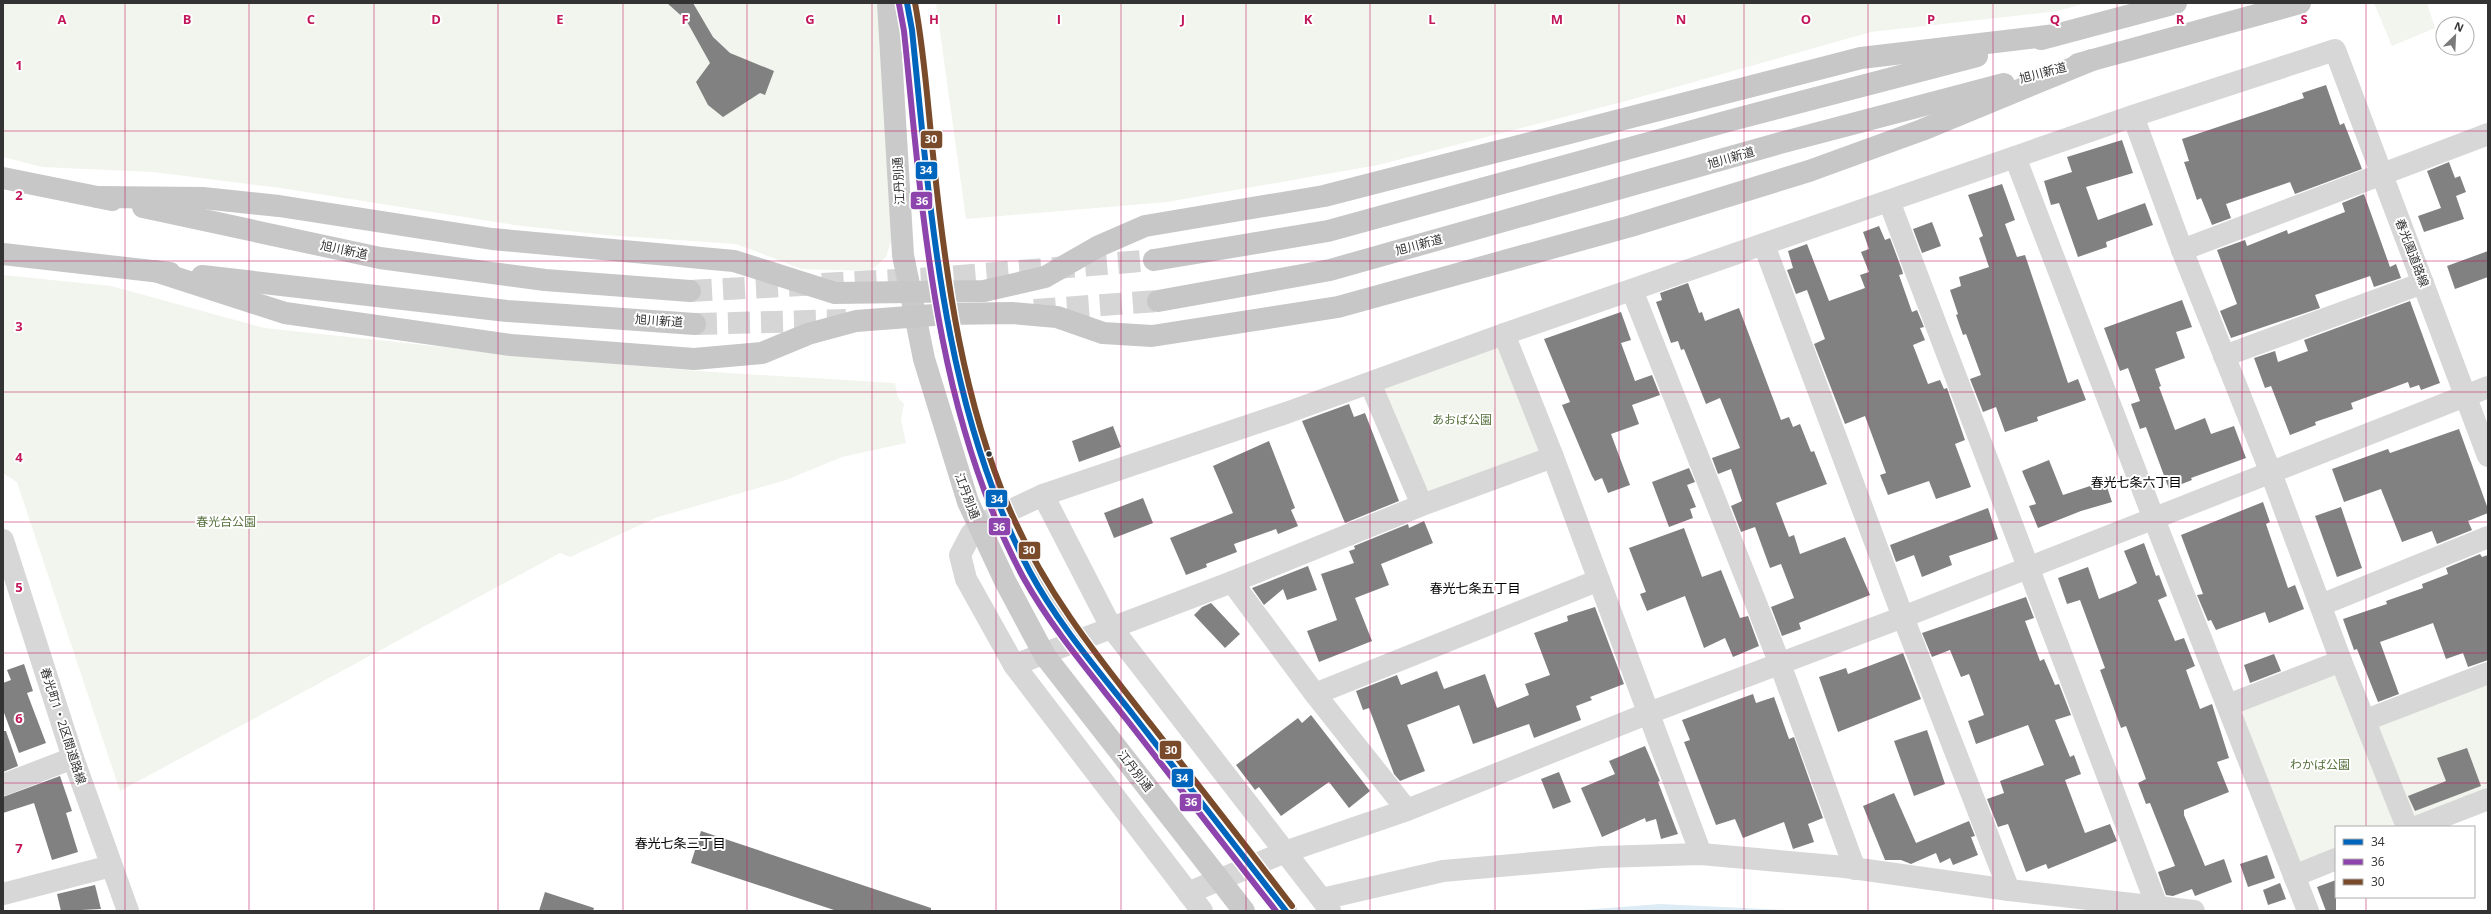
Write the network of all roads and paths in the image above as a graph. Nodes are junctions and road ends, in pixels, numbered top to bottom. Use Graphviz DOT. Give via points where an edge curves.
graph roads {
  1 [pos="888,3"];
  2 [pos="907,3"];
  3 [pos="2176,3"];
  4 [pos="2300,3"];
  5 [pos="2055,36"];
  6 [pos="2092,60"];
  7 [pos="2133,116"];
  8 [pos="2488,134"];
  9 [pos="2015,157"];
  10 [pos="2381,173"];
  11 [pos="3,178"];
  12 [pos="98,197"];
  13 [pos="1889,201"];
  14 [pos="1764,245"];
  15 [pos="2182,250"];
  16 [pos="3,254"];
  17 [pos="1154,260"];
  18 [pos="155,271"];
  19 [pos="2423,283"];
  20 [pos="1632,290"];
  21 [pos="690,291"];
  22 [pos="943,291"];
  23 [pos="910,292"];
  24 [pos="1158,301"];
  25 [pos="947,314"];
  26 [pos="915,316"];
  27 [pos="695,324"];
  28 [pos="1504,334"];
  29 [pos="2224,356"];
  30 [pos="1370,383"];
  31 [pos="2488,387"];
  32 [pos="2464,396"];
  33 [pos="2488,456"];
  34 [pos="1553,457"];
  35 [pos="2271,473"];
  36 [pos="1043,495"];
  37 [pos="1422,505"];
  38 [pos="2154,519"];
  39 [pos="2488,537"];
  40 [pos="3,540"];
  41 [pos="2028,567"];
  42 [pos="1599,580"];
  43 [pos="1232,582"];
  44 [pos="2321,606"];
  45 [pos="1904,617"];
  46 [pos="1111,627"];
  47 [pos="2341,661"];
  48 [pos="1780,664"];
  49 [pos="1014,665"];
  50 [pos="2488,672"];
  51 [pos="1315,694"];
  52 [pos="2228,705"];
  53 [pos="1649,713"];
  54 [pos="2366,720"];
  55 [pos="73,758"];
  56 [pos="3,785"];
  57 [pos="2488,799"];
  58 [pos="1407,810"];
  59 [pos="2407,826"];
  60 [pos="2419,826"];
  61 [pos="1285,852"];
  62 [pos="1701,854"];
  63 [pos="2335,859"];
  64 [pos="111,866"];
  65 [pos="1855,869"];
  66 [pos="2294,876"];
  67 [pos="2009,890"];
  68 [pos="1188,893"];
  69 [pos="3,894"];
  70 [pos="1327,906"];
  71 [pos="2157,906"];
  72 [pos="128,911"];
  73 [pos="1202,911"];
  74 [pos="1244,911"];
  75 [pos="1286,911"];
  76 [pos="2194,911"];
  77 [pos="2308,911"];
  1 -- 23 [label="main road, 江丹別通" via="903,255"];
  2 -- 22 [label="main road"];
  3 -- 5 [label="highway"];
  4 -- 6 [label="highway, 旭川新道"];
  5 -- 17 [label="highway" via="1732,120 1328,231"];
  5 -- 22 [label="highway" via="1862,58 1324,196 1145,226 1099,246 1045,277 984,291"];
  6 -- 24 [label="highway, 旭川新道" via="1780,143 1330,270"];
  6 -- 25 [label="highway" via="1922,130 1809,171 1631,226 1338,307 1152,336 1103,333 1057,317 1012,313"];
  7 -- 9 [label="street"];
  7 -- 10 [label="street, 春光園道路線" via="2335,50"];
  7 -- 15 [label="street"];
  8 -- 10 [label="street"];
  9 -- 13 [label="street"];
  9 -- 38 [label="street"];
  10 -- 15 [label="street"];
  10 -- 19 [label="street, 春光園道路線"];
  11 -- 12 [label="highway, 旭川新道"];
  12 -- 21 [label="highway, 旭川新道" via="380,258 545,280"];
  12 -- 23 [label="highway" via="202,198 280,206 492,239 734,261 835,293"];
  13 -- 14 [label="street"];
  13 -- 41 [label="street"];
  14 -- 20 [label="street"];
  14 -- 45 [label="street"];
  15 -- 29 [label="street"];
  16 -- 18 [label="highway, 旭川新道"];
  18 -- 26 [label="highway" via="285,313 511,345 694,359 762,353 808,334 856,321"];
  18 -- 27 [label="highway, 旭川新道" via="507,311"];
  19 -- 29 [label="street"];
  19 -- 32 [label="street, 春光園道路線"];
  20 -- 28 [label="street"];
  20 -- 48 [label="street"];
  22 -- 23 [label="highway"];
  22 -- 25 [label="main road"];
  23 -- 26 [label="main road, 江丹別通"];
  25 -- 26 [label="highway"];
  25 -- 75 [label="main road" via="973,424 995,494 1030,572 1075,641"];
  26 -- 74 [label="main road, 江丹別通" via="924,359 968,502 1005,581 1045,656"];
  28 -- 30 [label="street"];
  28 -- 34 [label="street"];
  29 -- 35 [label="street"];
  30 -- 36 [label="street"];
  30 -- 37 [label="street"];
  31 -- 32 [label="street"];
  32 -- 33 [label="street, 春光園道路線"];
  32 -- 35 [label="street"];
  34 -- 37 [label="street"];
  34 -- 42 [label="street"];
  35 -- 38 [label="street"];
  35 -- 44 [label="street"];
  36 -- 46 [label="street"];
  36 -- 49 [label="street" via="983,523 971,534 960,555 966,579"];
  37 -- 43 [label="street"];
  38 -- 41 [label="street"];
  38 -- 52 [label="street"];
  39 -- 44 [label="street"];
  40 -- 55 [label="street, 春光町1・2区間道路線"];
  41 -- 45 [label="street"];
  41 -- 71 [label="street"];
  42 -- 51 [label="street"];
  42 -- 53 [label="street"];
  43 -- 46 [label="street"];
  43 -- 51 [label="street"];
  44 -- 47 [label="street"];
  45 -- 48 [label="street"];
  45 -- 67 [label="street"];
  46 -- 49 [label="street"];
  46 -- 61 [label="street"];
  47 -- 52 [label="street"];
  47 -- 54 [label="street"];
  48 -- 53 [label="street"];
  48 -- 65 [label="street"];
  49 -- 68 [label="street"];
  50 -- 54 [label="street"];
  51 -- 58 [label="street"];
  52 -- 66 [label="street"];
  53 -- 58 [label="street"];
  53 -- 62 [label="street"];
  54 -- 59 [label="street"];
  55 -- 56 [label="street"];
  55 -- 64 [label="street, 春光町1・2区間道路線"];
  57 -- 60 [label="street"];
  58 -- 61 [label="street"];
  61 -- 68 [label="street"];
  61 -- 70 [label="street"];
  62 -- 65 [label="street"];
  62 -- 70 [label="street" via="1602,857 1443,871"];
  63 -- 66 [label="street"];
  64 -- 69 [label="street"];
  64 -- 72 [label="street, 春光町1・2区間道路線"];
  65 -- 67 [label="street"];
  66 -- 77 [label="street"];
  67 -- 71 [label="street"];
  68 -- 73 [label="street"];
  71 -- 76 [label="street"];
}
